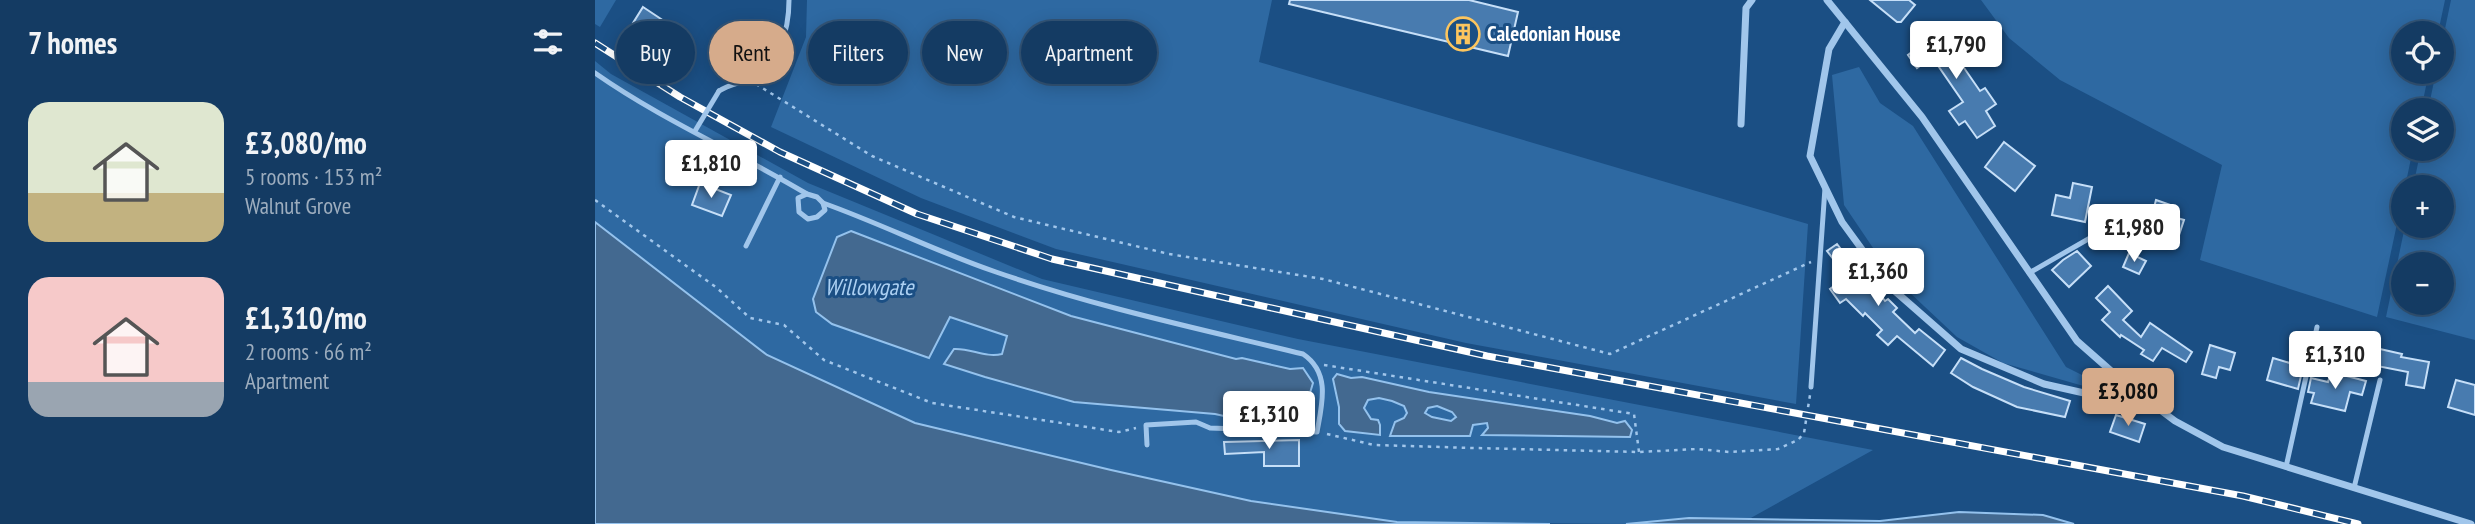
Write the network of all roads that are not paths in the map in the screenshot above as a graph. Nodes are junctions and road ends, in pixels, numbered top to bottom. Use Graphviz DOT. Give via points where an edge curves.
graph roads {
  1 [pos="789,0"];
  2 [pos="1752,0"];
  3 [pos="1827,0"];
  4 [pos="1845,22"];
  5 [pos="595,74"];
  6 [pos="1741,124"];
  7 [pos="695,132"];
  8 [pos="780,177"];
  9 [pos="1825,188"];
  10 [pos="807,194"];
  11 [pos="823,203"];
  12 [pos="2111,226"];
  13 [pos="745,246"];
  14 [pos="2029,273"];
  15 [pos="2317,327"];
  16 [pos="2380,380"];
  17 [pos="2127,385"];
  18 [pos="1811,387"];
  19 [pos="1147,446"];
  20 [pos="2286,467"];
  21 [pos="2354,488"];
  22 [pos="2471,524"];
  1 -- 7 [label="lane, bridge" via="783,42 770,65 719,91"];
  2 -- 6 [label="street" via="1746,8"];
  3 -- 4 [label="street"];
  4 -- 9 [label="street" via="1829,49 1809,156"];
  4 -- 14 [label="street" via="1922,117"];
  5 -- 7 [label="lane"];
  7 -- 8 [label="lane"];
  8 -- 10 [label="lane"];
  8 -- 13 [label="lane"];
  9 -- 17 [label="street" via="1842,222 1888,285 1961,349 2044,384 2084,393"];
  9 -- 18 [label="lane"];
  10 -- 11 [label="lane"];
  10 -- 11 [label="lane" via="798,198 799,212 808,219 825,210"];
  11 -- 19 [label="lane" via="996,272 1119,309 1303,354 1318,369 1324,394 1317,432 1210,428 1196,422 1146,425"];
  12 -- 14 [label="lane"];
  14 -- 17 [label="street" via="2077,341"];
  15 -- 20 [label="lane"];
  16 -- 21 [label="lane"];
  17 -- 20 [label="street" via="2175,421 2223,447"];
  20 -- 21 [label="street"];
  21 -- 22 [label="street"];
}
